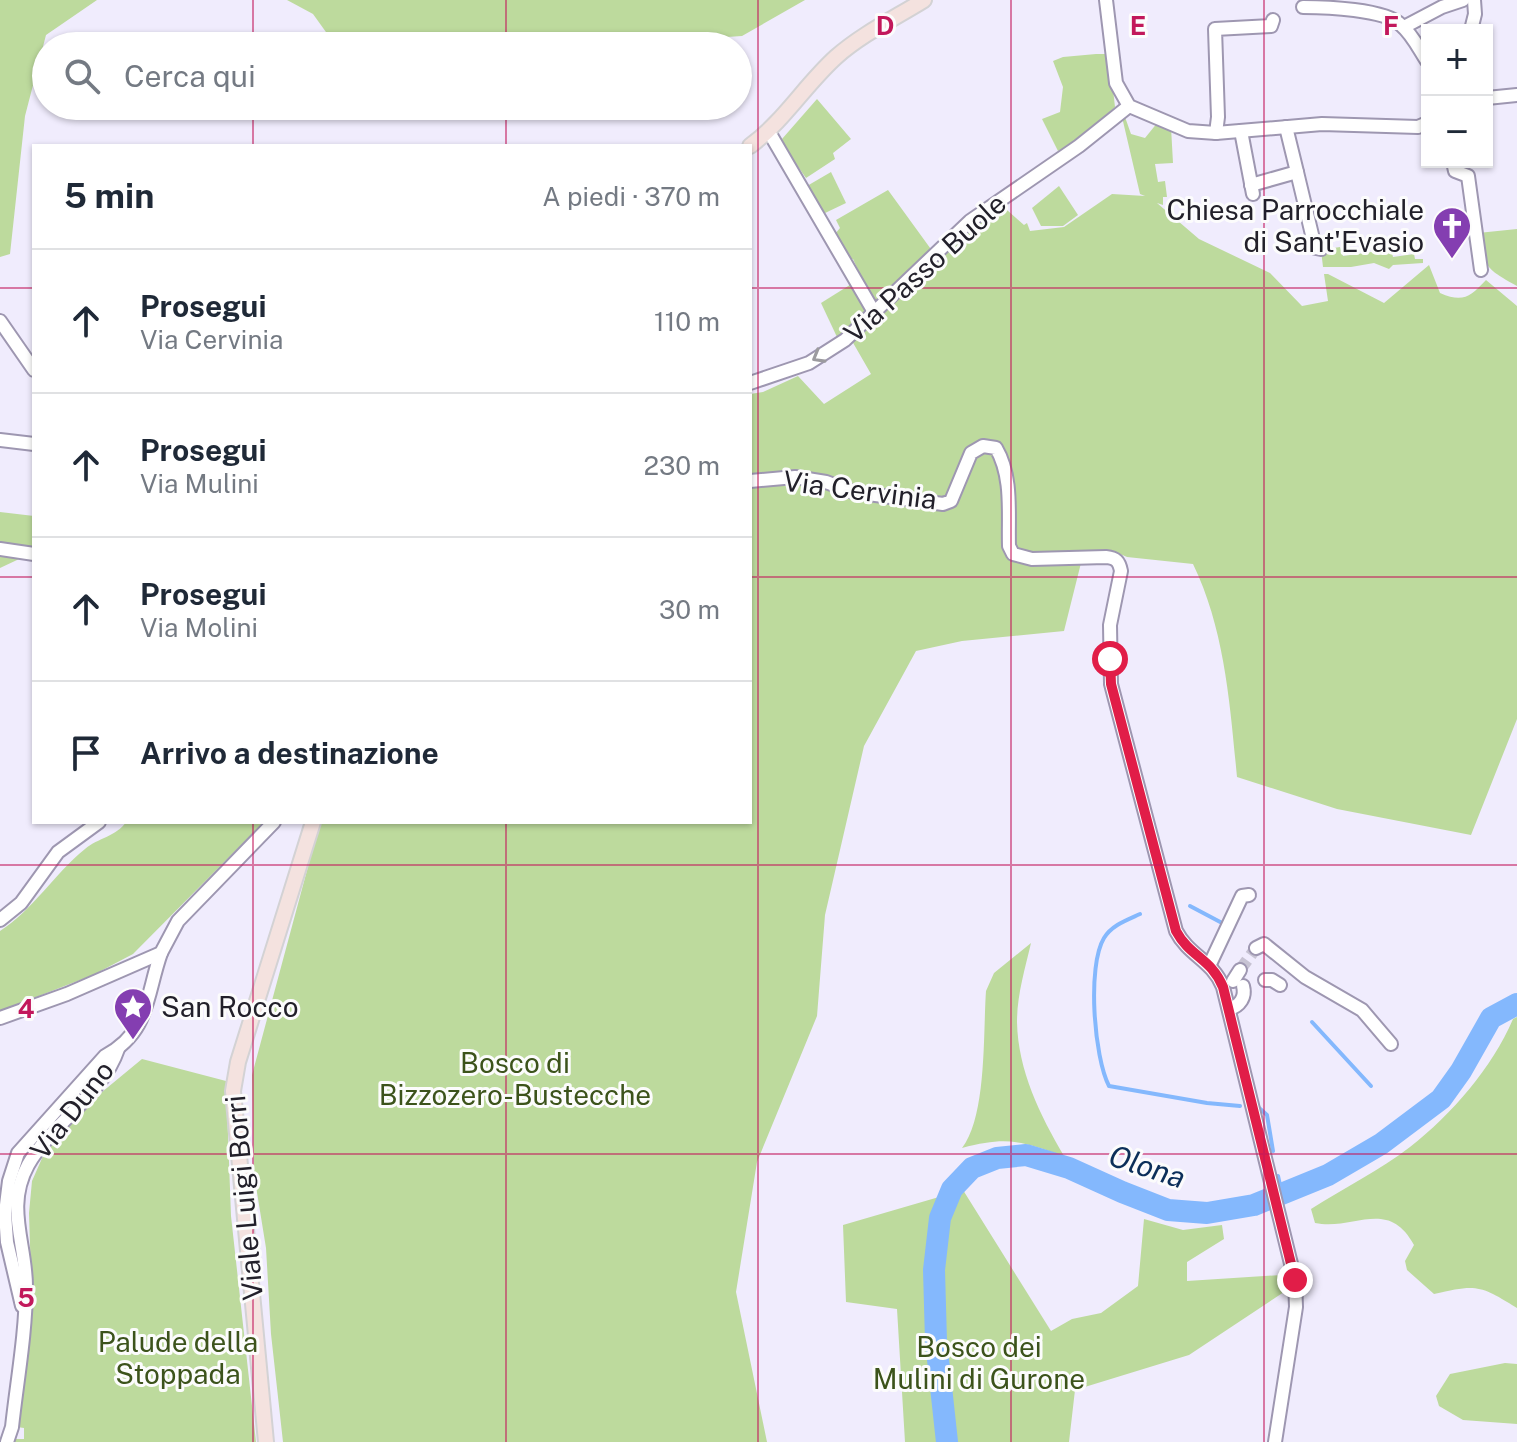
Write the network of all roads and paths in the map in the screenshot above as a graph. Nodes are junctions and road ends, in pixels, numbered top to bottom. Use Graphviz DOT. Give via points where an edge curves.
graph roads {
  1 [pos="924,0"];
  2 [pos="1106,0"];
  3 [pos="1463,0"];
  4 [pos="1474,0"];
  5 [pos="1303,7"];
  6 [pos="1273,20"];
  7 [pos="1472,24"];
  8 [pos="1404,27"];
  9 [pos="1421,52"];
  10 [pos="1517,95"];
  11 [pos="1493,97"];
  12 [pos="1129,106"];
  13 [pos="1421,126"];
  14 [pos="1286,127"];
  15 [pos="1241,131"];
  16 [pos="769,132"];
  17 [pos="1216,133"];
  18 [pos="752,145"];
  19 [pos="1454,168"];
  20 [pos="1297,172"];
  21 [pos="1321,249"];
  22 [pos="1481,270"];
  23 [pos="874,312"];
  24 [pos="0,321"];
  25 [pos="32,367"];
  26 [pos="752,382"];
  27 [pos="0,440"];
  28 [pos="32,444"];
  29 [pos="752,481"];
  30 [pos="0,549"];
  31 [pos="32,554"];
  32 [pos="96,824"];
  33 [pos="272,824"];
  34 [pos="312,824"];
  35 [pos="1249,895"];
  36 [pos="0,920"];
  37 [pos="1256,948"];
  38 [pos="161,953"];
  39 [pos="1210,964"];
  40 [pos="1243,981"];
  41 [pos="1280,985"];
  42 [pos="1229,1009"];
  43 [pos="0,1018"];
  44 [pos="1391,1044"];
  45 [pos="7,1442"];
  46 [pos="266,1442"];
  47 [pos="1275,1442"];
  1 -- 16 [label="main road" via="836,57"];
  2 -- 12 [label="street" via="1116,83"];
  3 -- 8 [label="street"];
  4 -- 7 [label="street"];
  5 -- 8 [label="street" via="1387,17"];
  6 -- 17 [label="street" via="1271,26 1215,29"];
  8 -- 9 [label="street"];
  10 -- 11 [label="street"];
  12 -- 17 [label="street" via="1188,131"];
  12 -- 23 [label="street, Via Passo Buole" via="970,221"];
  13 -- 14 [label="street"];
  14 -- 15 [label="street"];
  14 -- 20 [label="street"];
  15 -- 17 [label="street"];
  15 -- 20 [label="street" via="1252,189"];
  16 -- 18 [label="main road"];
  16 -- 23 [label="street"];
  19 -- 22 [label="street" via="1468,176"];
  20 -- 21 [label="street" via="1314,243"];
  23 -- 26 [label="street, Via Passo Buole, one-way" via="845,340 809,363"];
  24 -- 25 [label="street"];
  27 -- 28 [label="street"];
  29 -- 39 [label="street, Via Cervinia" via="795,477 853,492 943,504 951,501 971,453 983,446 996,448 1006,473 1013,554 1032,559 1106,557 1119,563 1110,625 1111,684 1176,931 1189,951"];
  30 -- 31 [label="street"];
  32 -- 36 [label="street" via="58,852 21,903"];
  33 -- 38 [label="street, Via Duno" via="178,921"];
  34 -- 46 [label="main road, Viale Luigi Borri" via="233,1091"];
  35 -- 39 [label="street" via="1242,896"];
  37 -- 44 [label="street" via="1264,944 1305,977 1362,1010"];
  38 -- 43 [label="street"];
  38 -- 45 [label="street, Via Duno" via="139,1025 88,1095 43,1144 18,1188 16,1223 26,1284"];
  39 -- 40 [label="street"];
  40 -- 41 [label="street" via="1272,980"];
  40 -- 42 [label="street"];
  40 -- 42 [label="street" via="1243,997"];
  42 -- 47 [label="street" via="1295,1280 1296,1307"];
}
